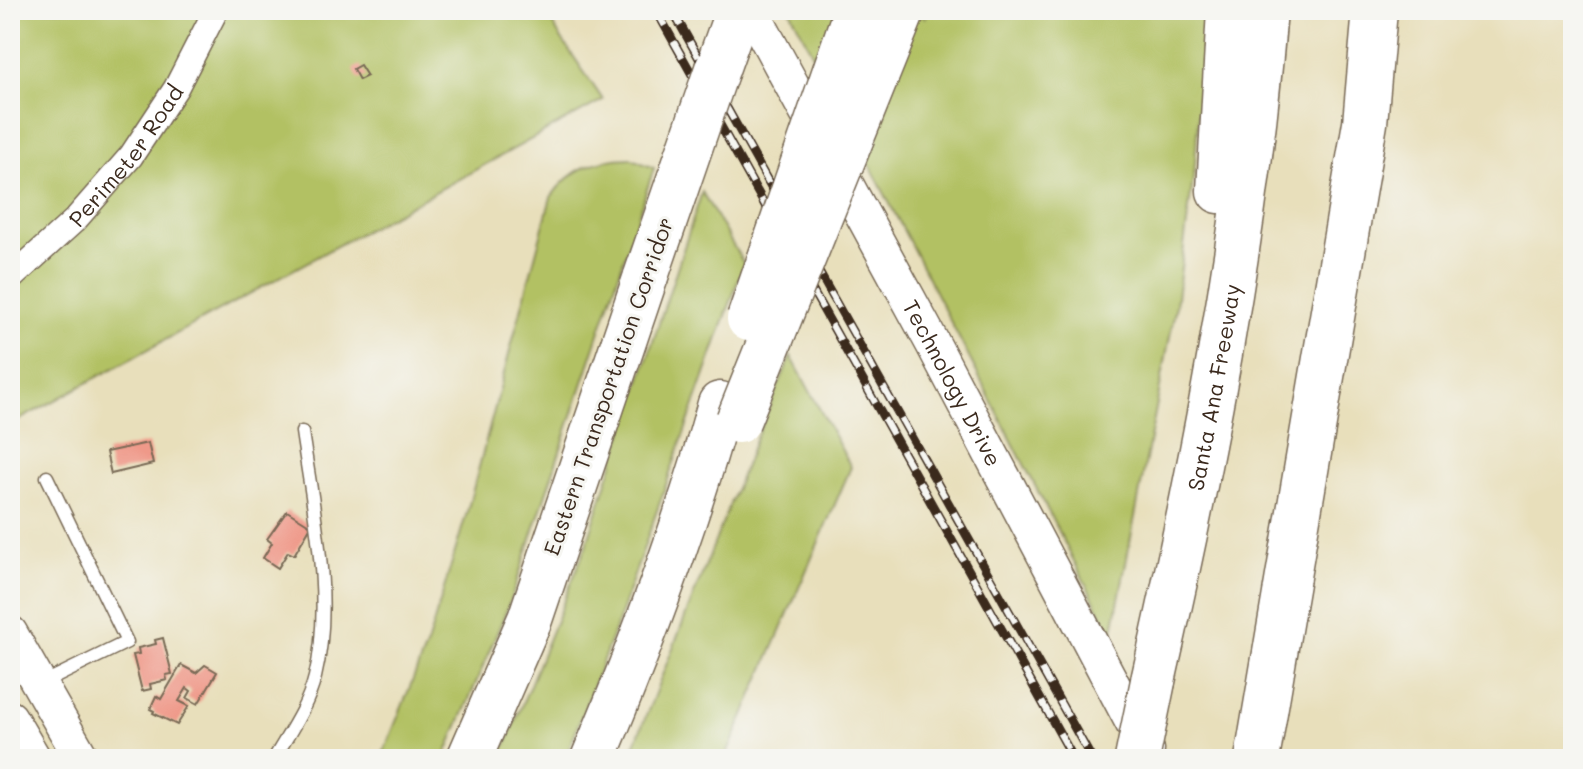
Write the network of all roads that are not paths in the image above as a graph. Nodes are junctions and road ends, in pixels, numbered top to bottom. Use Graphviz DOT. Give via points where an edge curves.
graph roads {
  1 [pos="216,10"];
  2 [pos="731,10"];
  3 [pos="738,10"];
  4 [pos="751,10"];
  5 [pos="856,10"];
  6 [pos="903,10"];
  7 [pos="1229,10"];
  8 [pos="1265,10"];
  9 [pos="1375,10"];
  10 [pos="1399,10"];
  11 [pos="717,69"];
  12 [pos="1365,123"];
  13 [pos="10,279"];
  14 [pos="729,413"];
  15 [pos="1206,430"];
  16 [pos="302,432"];
  17 [pos="47,477"];
  18 [pos="10,633"];
  19 [pos="38,685"];
  20 [pos="10,718"];
  21 [pos="34,759"];
  22 [pos="82,759"];
  23 [pos="274,759"];
  24 [pos="469,759"];
  25 [pos="593,759"];
  26 [pos="1137,759"];
  27 [pos="1152,759"];
  28 [pos="1257,759"];
  1 -- 13 [label="street, Perimeter Road" via="176,88 131,156 75,220"];
  2 -- 11 [label="highway"];
  3 -- 11 [label="highway, Eastern Transportation Corridor"];
  4 -- 27 [label="street, Technology Drive"];
  5 -- 14 [label="highway, bridge"];
  6 -- 14 [label="highway, bridge"];
  7 -- 15 [label="highway"];
  8 -- 15 [label="highway, Santa Ana Freeway" via="1245,207"];
  9 -- 12 [label="highway"];
  10 -- 12 [label="highway"];
  11 -- 24 [label="highway, Eastern Transportation Corridor, bridge" via="530,619"];
  12 -- 28 [label="highway"];
  14 -- 25 [label="highway"];
  15 -- 26 [label="highway, Santa Ana Freeway, bridge"];
  16 -- 23 [label="lane" via="322,577 320,627 315,677"];
  17 -- 19 [label="lane" via="127,642"];
  18 -- 19 [label="street"];
  19 -- 22 [label="street"];
  20 -- 21 [label="street"];
}
